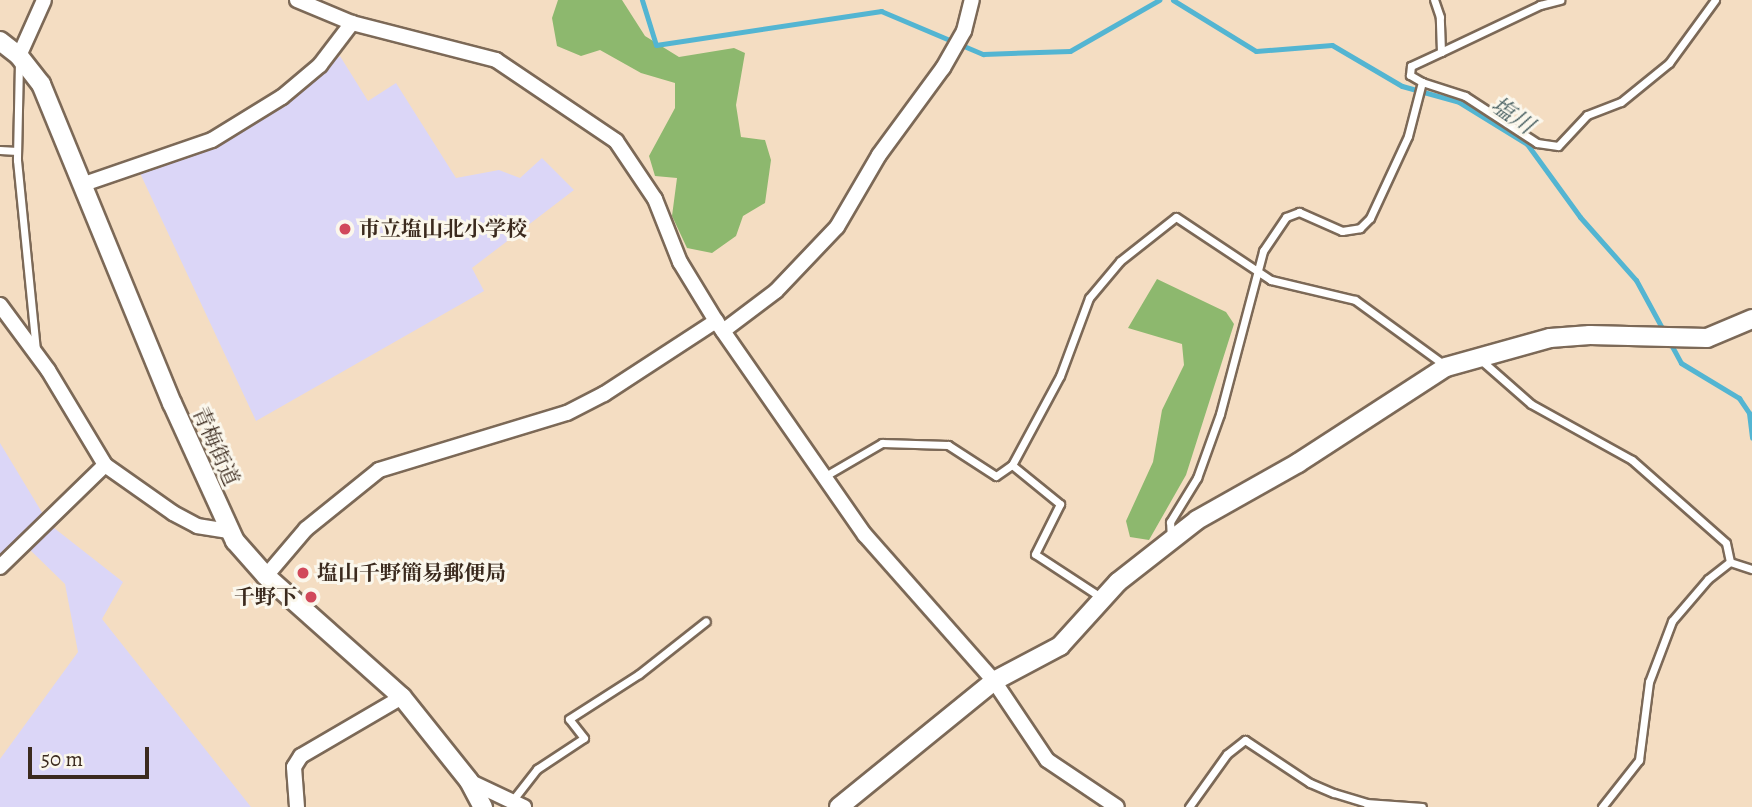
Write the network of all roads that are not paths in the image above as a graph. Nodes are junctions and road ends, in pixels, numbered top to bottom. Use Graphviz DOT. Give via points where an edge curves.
graph roads {
  1 [pos="44,0"];
  2 [pos="297,0"];
  3 [pos="972,0"];
  4 [pos="1434,0"];
  5 [pos="1560,0"];
  6 [pos="1715,0"];
  7 [pos="352,23"];
  8 [pos="0,41"];
  9 [pos="1441,52"];
  10 [pos="19,56"];
  11 [pos="1421,86"];
  12 [pos="0,150"];
  13 [pos="17,151"];
  14 [pos="84,184"];
  15 [pos="1256,273"];
  16 [pos="0,306"];
  17 [pos="1752,319"];
  18 [pos="720,326"];
  19 [pos="36,354"];
  20 [pos="1476,355"];
  21 [pos="1446,366"];
  22 [pos="105,465"];
  23 [pos="1012,465"];
  24 [pos="827,475"];
  25 [pos="229,531"];
  26 [pos="1171,540"];
  27 [pos="1730,562"];
  28 [pos="0,567"];
  29 [pos="1752,569"];
  30 [pos="266,576"];
  31 [pos="1102,598"];
  32 [pos="705,621"];
  33 [pos="994,681"];
  34 [pos="402,697"];
  35 [pos="469,781"];
  36 [pos="518,804"];
  37 [pos="297,807"];
  38 [pos="483,807"];
  39 [pos="839,807"];
  40 [pos="1117,807"];
  41 [pos="1189,807"];
  42 [pos="1422,807"];
  43 [pos="1602,807"];
  1 -- 10 [label="street"];
  2 -- 7 [label="street"];
  3 -- 18 [label="street" via="964,31 943,68 820,247 776,291"];
  4 -- 9 [label="lane" via="1440,17"];
  5 -- 9 [label="lane"];
  6 -- 11 [label="lane" via="1669,63 1621,102 1587,115 1558,146 1537,143 1465,96"];
  7 -- 14 [label="street" via="320,65 282,97 212,140"];
  7 -- 18 [label="street" via="496,60 616,141 655,200 680,262"];
  8 -- 10 [label="street, 青梅街道"];
  9 -- 11 [label="lane" via="1411,66 1410,75"];
  10 -- 13 [label="lane"];
  10 -- 14 [label="street, 青梅街道" via="41,84"];
  11 -- 15 [label="lane" via="1408,136 1370,218 1352,232 1299,212 1286,217 1268,241"];
  12 -- 13 [label="lane"];
  13 -- 19 [label="lane"];
  14 -- 25 [label="street, 青梅街道"];
  15 -- 21 [label="lane" via="1355,300"];
  15 -- 23 [label="lane" via="1176,217 1120,261 1089,298 1060,376"];
  15 -- 26 [label="lane" via="1220,414 1197,478 1170,522"];
  16 -- 19 [label="street"];
  17 -- 20 [label="street" via="1707,338 1550,338"];
  18 -- 24 [label="street"];
  18 -- 30 [label="street" via="567,413 379,470 306,529"];
  19 -- 22 [label="street"];
  20 -- 21 [label="street"];
  20 -- 27 [label="lane" via="1531,404 1632,460 1726,543"];
  21 -- 26 [label="street"];
  22 -- 25 [label="street" via="197,526"];
  22 -- 28 [label="street"];
  23 -- 24 [label="lane" via="996,476 948,445 882,443"];
  23 -- 31 [label="lane" via="1060,504 1035,554"];
  24 -- 33 [label="street" via="866,535"];
  25 -- 30 [label="street, 青梅街道"];
  26 -- 31 [label="street"];
  27 -- 29 [label="lane"];
  27 -- 43 [label="lane" via="1708,579 1672,621 1649,682 1639,760"];
  30 -- 34 [label="street, 青梅街道"];
  31 -- 33 [label="street" via="1060,646"];
  32 -- 36 [label="lane" via="639,674 569,719 584,738 537,769"];
  33 -- 39 [label="street"];
  33 -- 40 [label="street" via="1046,760"];
  34 -- 35 [label="street, 青梅街道"];
  34 -- 37 [label="street" via="301,756 293,767"];
  35 -- 36 [label="street"];
  35 -- 38 [label="street, 青梅街道"];
  41 -- 42 [label="lane" via="1227,754 1245,740 1310,783 1334,793 1366,803"];
}
